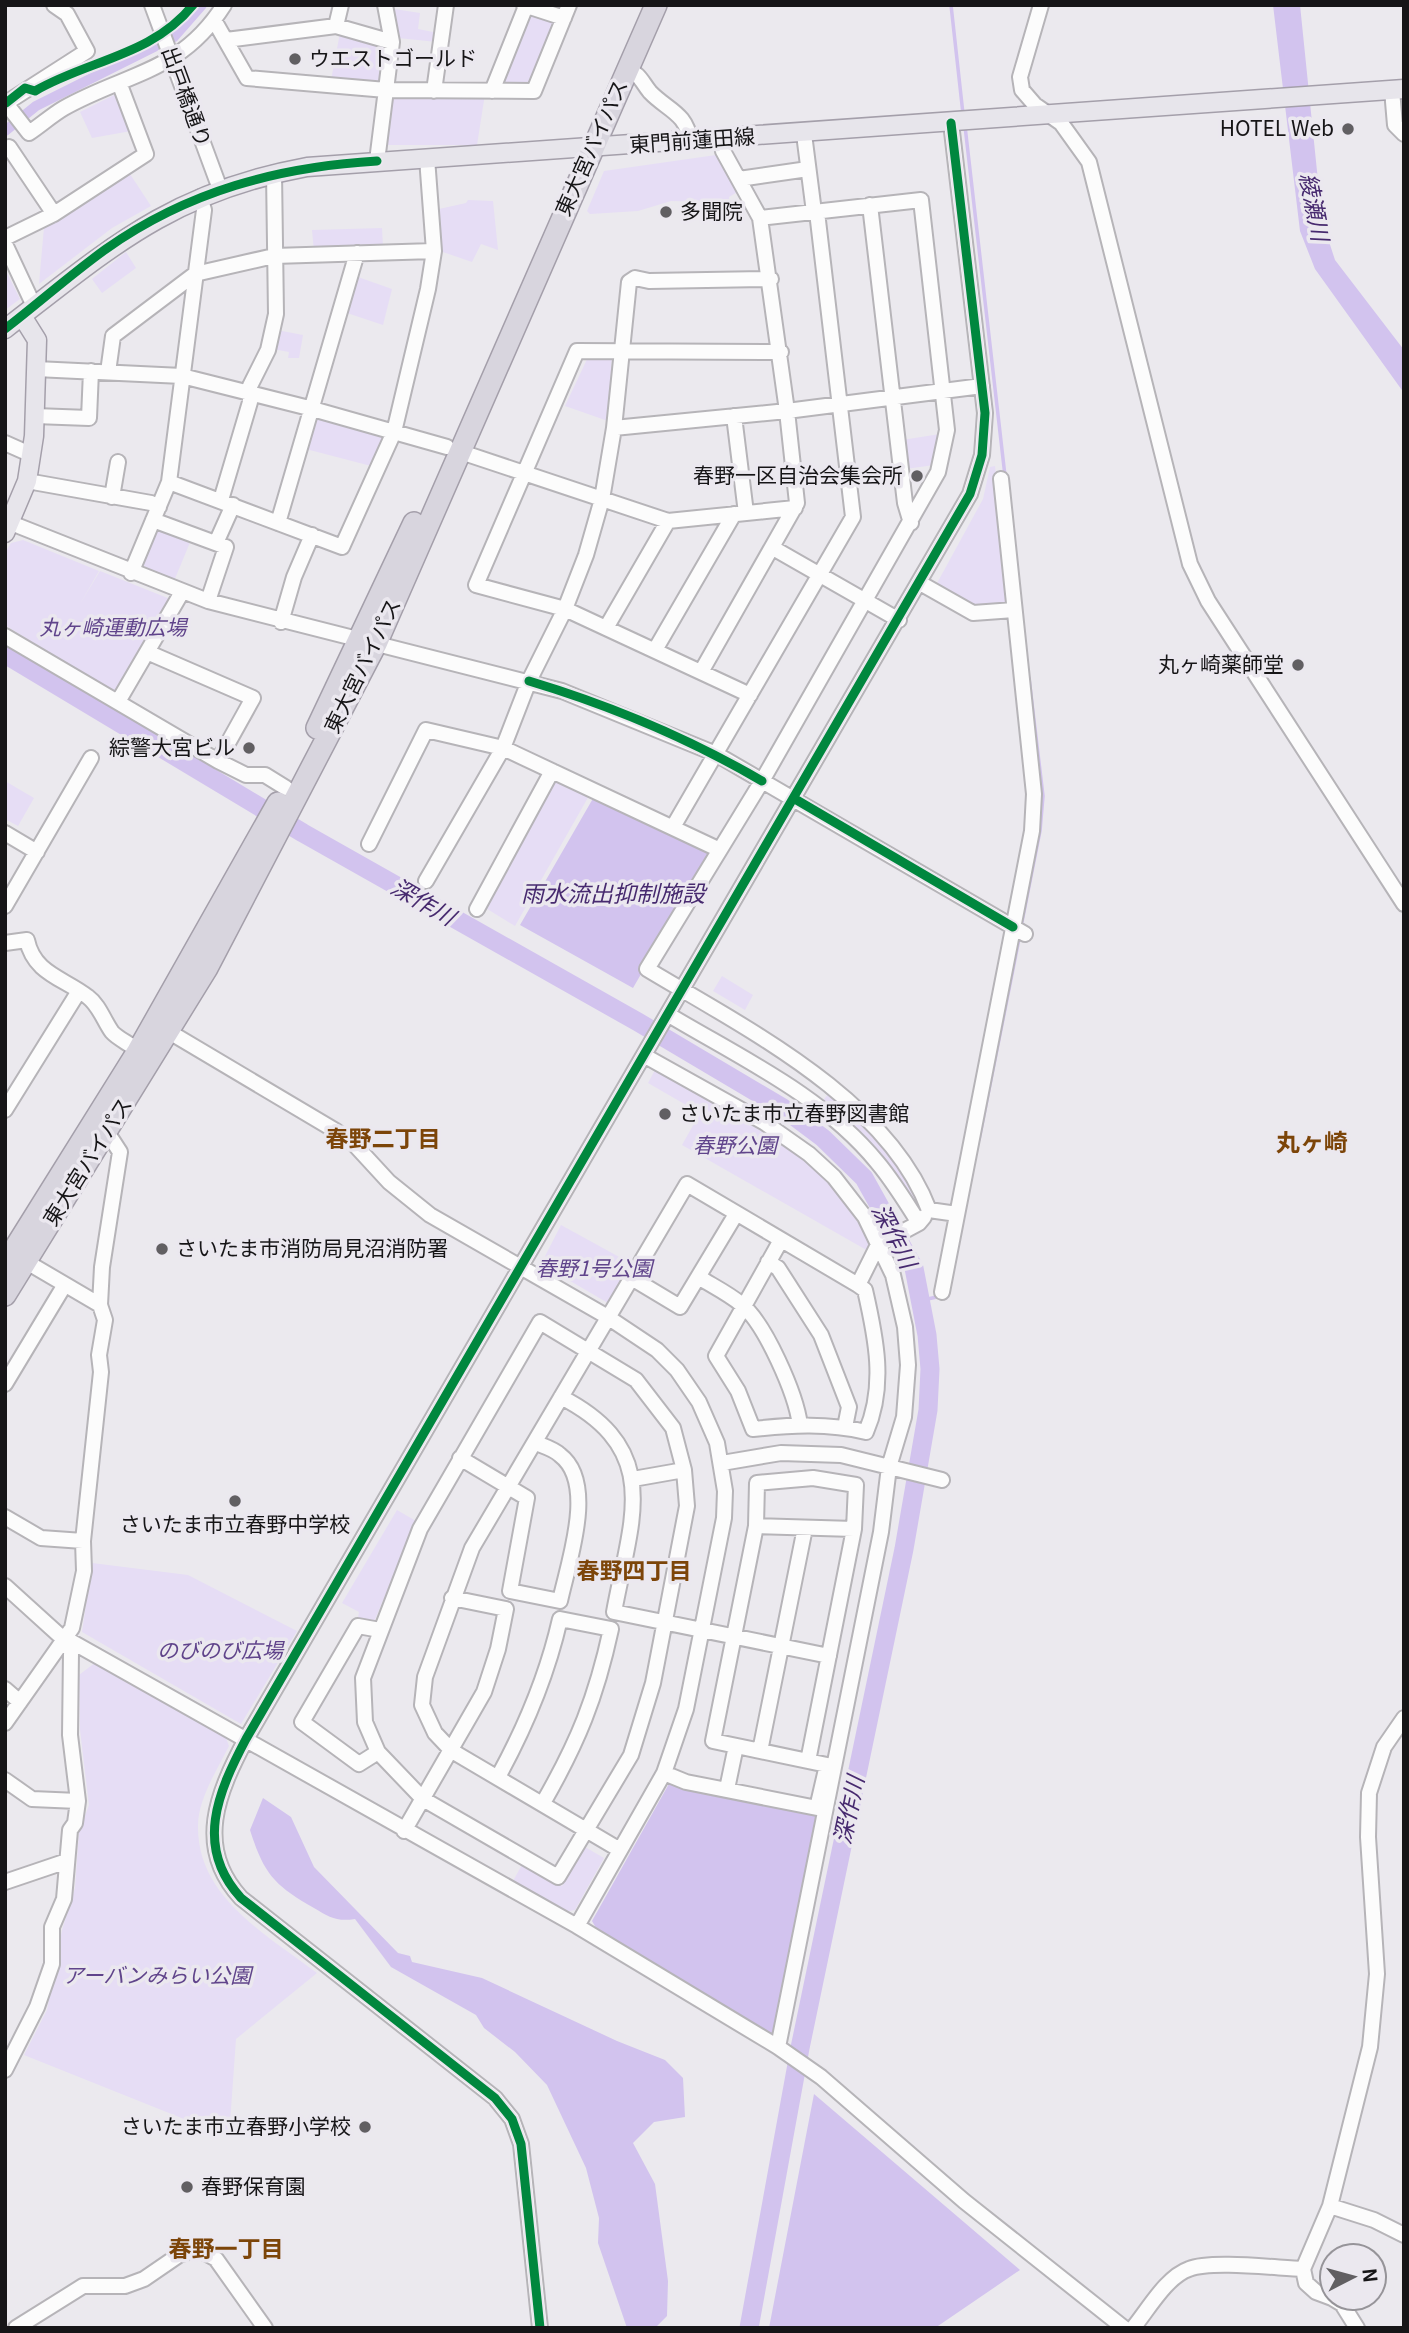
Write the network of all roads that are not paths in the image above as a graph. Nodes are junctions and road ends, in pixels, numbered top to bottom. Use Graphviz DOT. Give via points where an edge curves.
graph roads {
  1 [pos="54,5"];
  2 [pos="152,5"];
  3 [pos="223,5"];
  4 [pos="341,5"];
  5 [pos="385,5"];
  6 [pos="446,5"];
  7 [pos="642,5"];
  8 [pos="656,5"];
  9 [pos="1041,5"];
  10 [pos="525,6"];
  11 [pos="566,12"];
  12 [pos="214,20"];
  13 [pos="336,26"];
  14 [pos="226,40"];
  15 [pos="392,42"];
  16 [pos="171,56"];
  17 [pos="627,69"];
  18 [pos="120,85"];
  19 [pos="1398,89"];
  20 [pos="386,90"];
  21 [pos="434,91"];
  22 [pos="492,91"];
  23 [pos="8,105"];
  24 [pos="1050,116"];
  25 [pos="951,123"];
  26 [pos="804,134"];
  27 [pos="1404,134"];
  28 [pos="721,139"];
  29 [pos="690,141"];
  30 [pos="9,147"];
  31 [pos="585,149"];
  32 [pos="427,158"];
  33 [pos="377,161"];
  34 [pos="808,169"];
  35 [pos="274,173"];
  36 [pos="739,179"];
  37 [pos="220,189"];
  38 [pos="200,197"];
  39 [pos="870,205"];
  40 [pos="816,212"];
  41 [pos="54,214"];
  42 [pos="760,218"];
  43 [pos="5,241"];
  44 [pos="434,251"];
  45 [pos="357,253"];
  46 [pos="274,256"];
  47 [pos="195,274"];
  48 [pos="771,279"];
  49 [pos="28,311"];
  50 [pos="5,329"];
  51 [pos="780,352"];
  52 [pos="622,353"];
  53 [pos="36,369"];
  54 [pos="91,371"];
  55 [pos="108,372"];
  56 [pos="182,376"];
  57 [pos="982,386"];
  58 [pos="944,391"];
  59 [pos="250,394"];
  60 [pos="891,397"];
  61 [pos="840,404"];
  62 [pos="309,408"];
  63 [pos="787,411"];
  64 [pos="35,416"];
  65 [pos="734,416"];
  66 [pos="614,428"];
  67 [pos="394,432"];
  68 [pos="5,443"];
  69 [pos="454,449"];
  70 [pos="32,455"];
  71 [pos="118,462"];
  72 [pos="526,473"];
  73 [pos="1001,479"];
  74 [pos="27,481"];
  75 [pos="169,482"];
  76 [pos="113,497"];
  77 [pos="601,499"];
  78 [pos="227,503"];
  79 [pos="795,508"];
  80 [pos="156,514"];
  81 [pos="740,514"];
  82 [pos="668,521"];
  83 [pos="278,523"];
  84 [pos="911,523"];
  85 [pos="8,528"];
  86 [pos="312,536"];
  87 [pos="216,543"];
  88 [pos="773,548"];
  89 [pos="131,573"];
  90 [pos="821,574"];
  91 [pos="920,583"];
  92 [pos="182,592"];
  93 [pos="208,601"];
  94 [pos="867,601"];
  95 [pos="565,609"];
  96 [pos="1014,610"];
  97 [pos="899,620"];
  98 [pos="281,622"];
  99 [pos="606,628"];
  100 [pos="5,636"];
  101 [pos="368,642"];
  102 [pos="655,650"];
  103 [pos="147,652"];
  104 [pos="701,672"];
  105 [pos="529,681"];
  106 [pos="750,695"];
  107 [pos="119,700"];
  108 [pos="503,748"];
  109 [pos="716,754"];
  110 [pos="91,758"];
  111 [pos="218,761"];
  112 [pos="552,771"];
  113 [pos="762,781"];
  114 [pos="288,796"];
  115 [pos="795,799"];
  116 [pos="673,827"];
  117 [pos="5,833"];
  118 [pos="369,844"];
  119 [pos="720,850"];
  120 [pos="37,852"];
  121 [pos="426,881"];
  122 [pos="1404,904"];
  123 [pos="5,906"];
  124 [pos="477,909"];
  125 [pos="1019,931"];
  126 [pos="5,943"];
  127 [pos="79,991"];
  128 [pos="683,991"];
  129 [pos="668,1017"];
  130 [pos="162,1027"];
  131 [pos="138,1051"];
  132 [pos="646,1054"];
  133 [pos="10,1091"];
  134 [pos="5,1110"];
  135 [pos="107,1132"];
  136 [pos="929,1210"];
  137 [pos="736,1214"];
  138 [pos="957,1214"];
  139 [pos="919,1223"];
  140 [pos="781,1240"];
  141 [pos="878,1245"];
  142 [pos="12,1257"];
  143 [pos="768,1262"];
  144 [pos="521,1267"];
  145 [pos="630,1277"];
  146 [pos="700,1278"];
  147 [pos="858,1285"];
  148 [pos="64,1286"];
  149 [pos="942,1293"];
  150 [pos="5,1294"];
  151 [pos="100,1305"];
  152 [pos="743,1305"];
  153 [pos="606,1316"];
  154 [pos="588,1349"];
  155 [pos="5,1384"];
  156 [pos="561,1397"];
  157 [pos="800,1425"];
  158 [pos="779,1426"];
  159 [pos="845,1427"];
  160 [pos="536,1443"];
  161 [pos="781,1453"];
  162 [pos="815,1454"];
  163 [pos="460,1458"];
  164 [pos="722,1463"];
  165 [pos="888,1467"];
  166 [pos="684,1470"];
  167 [pos="813,1478"];
  168 [pos="633,1479"];
  169 [pos="942,1480"];
  170 [pos="508,1487"];
  171 [pos="5,1517"];
  172 [pos="756,1525"];
  173 [pos="805,1528"];
  174 [pos="854,1529"];
  175 [pos="83,1541"];
  176 [pos="5,1586"];
  177 [pos="452,1598"];
  178 [pos="665,1623"];
  179 [pos="380,1630"];
  180 [pos="702,1630"];
  181 [pos="66,1637"];
  182 [pos="735,1637"];
  183 [pos="782,1647"];
  184 [pos="829,1656"];
  185 [pos="5,1689"];
  186 [pos="20,1702"];
  187 [pos="1404,1718"];
  188 [pos="5,1723"];
  189 [pos="246,1739"];
  190 [pos="736,1746"];
  191 [pos="452,1751"];
  192 [pos="760,1751"];
  193 [pos="378,1752"];
  194 [pos="808,1761"];
  195 [pos="664,1773"];
  196 [pos="498,1777"];
  197 [pos="5,1780"];
  198 [pos="727,1789"];
  199 [pos="423,1799"];
  200 [pos="78,1801"];
  201 [pos="543,1803"];
  202 [pos="588,1830"];
  203 [pos="404,1831"];
  204 [pos="620,1850"];
  205 [pos="67,1861"];
  206 [pos="5,1882"];
  207 [pos="577,1926"];
  208 [pos="778,2047"];
  209 [pos="7,2062"];
  210 [pos="1330,2206"];
  211 [pos="1404,2235"];
  212 [pos="1303,2269"];
  213 [pos="1318,2293"];
  214 [pos="1347,2312"];
  215 [pos="16,2328"];
  216 [pos="265,2328"];
  217 [pos="540,2328"];
  218 [pos="1124,2328"];
  219 [pos="1133,2328"];
  220 [pos="1357,2328"];
  1 -- 23 [label="street" via="66,13 88,51 25,88"];
  2 -- 16 [label="street, 出戸橋通り"];
  3 -- 12 [label="street"];
  4 -- 13 [label="street"];
  5 -- 15 [label="street"];
  6 -- 21 [label="street"];
  7 -- 31 [label="highway, 東大宮バイパス"];
  8 -- 17 [label="highway, 東大宮バイパス"];
  9 -- 24 [label="street" via="1020,77 1022,90"];
  10 -- 11 [label="street"];
  10 -- 22 [label="street"];
  11 -- 22 [label="street" via="534,90"];
  12 -- 14 [label="street"];
  12 -- 16 [label="street" via="191,45"];
  13 -- 14 [label="street"];
  13 -- 15 [label="street"];
  14 -- 20 [label="street" via="247,78"];
  15 -- 20 [label="street"];
  16 -- 18 [label="street"];
  16 -- 37 [label="street, 出戸橋通り"];
  17 -- 29 [label="street" via="641,76 650,92 676,110"];
  17 -- 31 [label="highway, 東大宮バイパス"];
  18 -- 23 [label="street" via="65,108 29,133"];
  18 -- 41 [label="street" via="146,154"];
  19 -- 24 [label="main road, 東門前蓮田線"];
  19 -- 27 [label="street" via="1395,125"];
  20 -- 21 [label="street"];
  20 -- 33 [label="street"];
  21 -- 22 [label="street"];
  24 -- 25 [label="main road, 東門前蓮田線"];
  24 -- 122 [label="street" via="1072,135 1089,162 1190,564 1208,601"];
  25 -- 26 [label="main road, 東門前蓮田線"];
  25 -- 57 [label="street"];
  26 -- 28 [label="main road, 東門前蓮田線"];
  26 -- 34 [label="street"];
  28 -- 29 [label="main road, 東門前蓮田線"];
  28 -- 36 [label="street" via="723,152"];
  29 -- 31 [label="main road, 東門前蓮田線"];
  30 -- 41 [label="street"];
  31 -- 32 [label="main road, 東門前蓮田線"];
  31 -- 69 [label="highway, 東大宮バイパス"];
  32 -- 33 [label="main road, 東門前蓮田線"];
  32 -- 44 [label="street"];
  33 -- 35 [label="main road, 東門前蓮田線"];
  34 -- 36 [label="street"];
  34 -- 40 [label="street"];
  35 -- 37 [label="main road, 東門前蓮田線"];
  35 -- 46 [label="street"];
  36 -- 42 [label="street"];
  37 -- 38 [label="main road, 東門前蓮田線"];
  38 -- 47 [label="street" via="204,211"];
  38 -- 49 [label="main road, 東門前蓮田線" via="108,247"];
  39 -- 40 [label="street"];
  39 -- 58 [label="street" via="921,200"];
  39 -- 60 [label="street"];
  40 -- 42 [label="street"];
  40 -- 61 [label="street"];
  41 -- 43 [label="street"];
  42 -- 48 [label="street"];
  43 -- 49 [label="street"];
  44 -- 45 [label="street"];
  44 -- 67 [label="street"];
  45 -- 46 [label="street"];
  45 -- 62 [label="street"];
  46 -- 47 [label="street"];
  46 -- 59 [label="street" via="276,314 268,351"];
  47 -- 55 [label="street" via="113,336"];
  47 -- 56 [label="street"];
  48 -- 51 [label="street"];
  48 -- 52 [label="street" via="632,280"];
  49 -- 50 [label="main road, 東門前蓮田線"];
  49 -- 53 [label="main road" via="36,337"];
  51 -- 52 [label="street"];
  51 -- 63 [label="street"];
  52 -- 66 [label="street"];
  52 -- 72 [label="street" via="577,351"];
  53 -- 54 [label="street"];
  53 -- 64 [label="main road"];
  54 -- 55 [label="street"];
  54 -- 64 [label="street" via="89,418"];
  55 -- 56 [label="street"];
  56 -- 59 [label="street"];
  56 -- 75 [label="street"];
  57 -- 58 [label="street"];
  57 -- 91 [label="street" via="985,436 977,475"];
  58 -- 60 [label="street"];
  58 -- 84 [label="street" via="944,452"];
  59 -- 62 [label="street"];
  59 -- 78 [label="street"];
  60 -- 61 [label="street"];
  60 -- 84 [label="street"];
  61 -- 63 [label="street"];
  61 -- 90 [label="street" via="853,517"];
  62 -- 67 [label="street"];
  62 -- 83 [label="street"];
  63 -- 65 [label="street"];
  63 -- 79 [label="street"];
  64 -- 70 [label="main road"];
  65 -- 66 [label="street"];
  65 -- 81 [label="street"];
  66 -- 77 [label="street"];
  67 -- 69 [label="street"];
  67 -- 86 [label="street" via="342,547"];
  68 -- 70 [label="street"];
  69 -- 72 [label="street"];
  69 -- 101 [label="highway, 東大宮バイパス"];
  70 -- 74 [label="main road"];
  71 -- 76 [label="street"];
  72 -- 77 [label="street"];
  72 -- 95 [label="street" via="476,584"];
  73 -- 96 [label="street"];
  74 -- 76 [label="street"];
  74 -- 85 [label="main road"];
  75 -- 78 [label="street"];
  75 -- 80 [label="street"];
  76 -- 80 [label="street"];
  77 -- 82 [label="street"];
  77 -- 95 [label="street"];
  78 -- 83 [label="street"];
  78 -- 87 [label="street"];
  79 -- 81 [label="street"];
  79 -- 88 [label="street"];
  80 -- 87 [label="street"];
  80 -- 89 [label="street"];
  81 -- 82 [label="street"];
  81 -- 102 [label="street"];
  82 -- 99 [label="street"];
  83 -- 86 [label="street"];
  84 -- 94 [label="street"];
  85 -- 89 [label="street"];
  86 -- 98 [label="street"];
  87 -- 93 [label="street" via="226,547"];
  88 -- 90 [label="street"];
  88 -- 104 [label="street"];
  89 -- 92 [label="street"];
  90 -- 94 [label="street"];
  90 -- 106 [label="street"];
  91 -- 96 [label="street" via="972,613"];
  91 -- 97 [label="street"];
  92 -- 93 [label="street"];
  92 -- 103 [label="street"];
  93 -- 98 [label="street"];
  94 -- 97 [label="street"];
  94 -- 113 [label="street"];
  95 -- 99 [label="street"];
  95 -- 105 [label="street"];
  96 -- 125 [label="street" via="1034,802"];
  97 -- 115 [label="street"];
  98 -- 101 [label="street"];
  99 -- 102 [label="street"];
  100 -- 107 [label="street"];
  101 -- 105 [label="street"];
  101 -- 114 [label="highway, 東大宮バイパス"];
  102 -- 104 [label="street"];
  103 -- 107 [label="street"];
  103 -- 111 [label="street" via="253,698"];
  104 -- 106 [label="street"];
  105 -- 108 [label="street"];
  105 -- 109 [label="street"];
  106 -- 109 [label="street"];
  107 -- 111 [label="street"];
  108 -- 112 [label="street"];
  108 -- 118 [label="street" via="426,730"];
  108 -- 121 [label="street"];
  109 -- 113 [label="street"];
  109 -- 116 [label="street"];
  110 -- 120 [label="street"];
  111 -- 114 [label="street" via="246,775 265,775"];
  112 -- 116 [label="street"];
  112 -- 124 [label="street"];
  113 -- 115 [label="street"];
  113 -- 119 [label="street"];
  114 -- 130 [label="highway, 東大宮バイパス"];
  115 -- 125 [label="street"];
  115 -- 128 [label="street"];
  116 -- 119 [label="street"];
  117 -- 120 [label="street"];
  119 -- 128 [label="street" via="647,969"];
  120 -- 123 [label="street"];
  125 -- 138 [label="street"];
  126 -- 127 [label="street" via="27,940 38,967"];
  127 -- 131 [label="street" via="91,998 114,1036"];
  127 -- 133 [label="street"];
  128 -- 129 [label="street"];
  128 -- 136 [label="street" via="762,1036 846,1102 902,1160"];
  129 -- 132 [label="street"];
  129 -- 139 [label="street" via="808,1099 842,1126 876,1160"];
  130 -- 131 [label="highway, 東大宮バイパス"];
  130 -- 135 [label="highway, 東大宮バイパス"];
  130 -- 144 [label="street" via="336,1131 409,1200"];
  131 -- 142 [label="highway, 東大宮バイパス"];
  132 -- 141 [label="street" via="809,1154 834,1177"];
  132 -- 144 [label="street"];
  133 -- 134 [label="street"];
  135 -- 142 [label="highway, 東大宮バイパス"];
  135 -- 151 [label="street" via="120,1152"];
  136 -- 138 [label="street"];
  136 -- 139 [label="street"];
  137 -- 140 [label="street"];
  137 -- 145 [label="street" via="687,1184"];
  137 -- 146 [label="street"];
  138 -- 149 [label="street"];
  139 -- 141 [label="street"];
  140 -- 143 [label="street"];
  140 -- 147 [label="street"];
  141 -- 147 [label="street"];
  141 -- 165 [label="street" via="893,1275 908,1365 904,1417"];
  142 -- 148 [label="street"];
  142 -- 150 [label="highway, 東大宮バイパス"];
  143 -- 152 [label="street"];
  143 -- 159 [label="street" via="778,1268 821,1335 849,1407"];
  144 -- 153 [label="street"];
  144 -- 189 [label="street"];
  145 -- 146 [label="street" via="680,1307"];
  145 -- 153 [label="street"];
  146 -- 152 [label="street"];
  147 -- 159 [label="street" via="865,1290 877,1345 876,1409 866,1432"];
  148 -- 151 [label="street"];
  148 -- 155 [label="street"];
  151 -- 175 [label="street" via="105,1320"];
  152 -- 157 [label="street" via="779,1359 798,1407"];
  152 -- 158 [label="street" via="716,1356 738,1391 753,1429"];
  153 -- 154 [label="street"];
  153 -- 164 [label="street" via="657,1350 677,1370 710,1423"];
  154 -- 156 [label="street"];
  154 -- 163 [label="street" via="540,1322"];
  154 -- 166 [label="street" via="636,1380 673,1428"];
  156 -- 160 [label="street"];
  156 -- 168 [label="street" via="592,1413 614,1436"];
  157 -- 158 [label="street"];
  157 -- 159 [label="street"];
  158 -- 161 [label="street"];
  160 -- 170 [label="street"];
  160 -- 170 [label="street" via="561,1455 577,1475 580,1499 560,1601 510,1591 527,1498"];
  161 -- 162 [label="street"];
  161 -- 164 [label="street"];
  162 -- 165 [label="street" via="841,1455"];
  162 -- 167 [label="street"];
  163 -- 170 [label="street"];
  163 -- 179 [label="street" via="420,1529"];
  164 -- 180 [label="street" via="724,1518"];
  165 -- 169 [label="street"];
  165 -- 208 [label="street" via="881,1532"];
  166 -- 168 [label="street"];
  166 -- 178 [label="street" via="687,1506"];
  167 -- 172 [label="street" via="757,1483"];
  167 -- 174 [label="street" via="856,1485"];
  168 -- 178 [label="street" via="634,1506 614,1612"];
  170 -- 177 [label="street" via="472,1548"];
  171 -- 175 [label="street" via="41,1538"];
  172 -- 173 [label="street"];
  172 -- 182 [label="street"];
  173 -- 174 [label="street"];
  173 -- 183 [label="street"];
  174 -- 184 [label="street"];
  175 -- 181 [label="street" via="84,1571"];
  176 -- 181 [label="street"];
  177 -- 191 [label="street" via="425,1677 422,1705 435,1733"];
  177 -- 191 [label="street" via="506,1609 484,1692"];
  178 -- 180 [label="street"];
  178 -- 202 [label="street" via="631,1755"];
  179 -- 193 [label="street" via="363,1678 365,1722"];
  179 -- 193 [label="street" via="358,1626 302,1722 359,1764"];
  180 -- 182 [label="street"];
  180 -- 195 [label="street" via="687,1709"];
  181 -- 186 [label="street"];
  181 -- 189 [label="street"];
  181 -- 200 [label="street" via="71,1652 70,1735"];
  182 -- 183 [label="street"];
  182 -- 190 [label="street" via="713,1741"];
  183 -- 184 [label="street"];
  183 -- 192 [label="street"];
  184 -- 194 [label="street"];
  185 -- 186 [label="street"];
  186 -- 188 [label="street"];
  187 -- 210 [label="street" via="1384,1747 1369,1793 1376,2004 1370,2047"];
  189 -- 203 [label="street"];
  189 -- 217 [label="street" via="220,1793 214,1823 222,1872 258,1912 506,2109 521,2144"];
  190 -- 192 [label="street"];
  190 -- 198 [label="street"];
  191 -- 196 [label="street"];
  191 -- 199 [label="street"];
  192 -- 194 [label="street"];
  193 -- 199 [label="street"];
  194 -- 198 [label="street" via="827,1765 817,1808"];
  195 -- 198 [label="street"];
  195 -- 204 [label="street"];
  196 -- 201 [label="street"];
  196 -- 201 [label="street" via="528,1722 560,1619 611,1629 600,1678 575,1748"];
  197 -- 200 [label="street" via="32,1799"];
  199 -- 202 [label="street" via="558,1877"];
  199 -- 203 [label="street"];
  200 -- 205 [label="street"];
  201 -- 202 [label="street"];
  202 -- 204 [label="street"];
  203 -- 207 [label="street"];
  204 -- 207 [label="street"];
  205 -- 206 [label="street"];
  205 -- 209 [label="street" via="64,1899 52,1927 52,1964 37,2007"];
  207 -- 208 [label="street"];
  208 -- 218 [label="street" via="821,2077 964,2201"];
  210 -- 211 [label="street"];
  210 -- 212 [label="street"];
  212 -- 213 [label="street" via="1306,2283"];
  212 -- 219 [label="street" via="1188,2269 1170,2283"];
  214 -- 220 [label="street"];
  215 -- 216 [label="street" via="83,2286 125,2286 198,2249 216,2259"];
}
